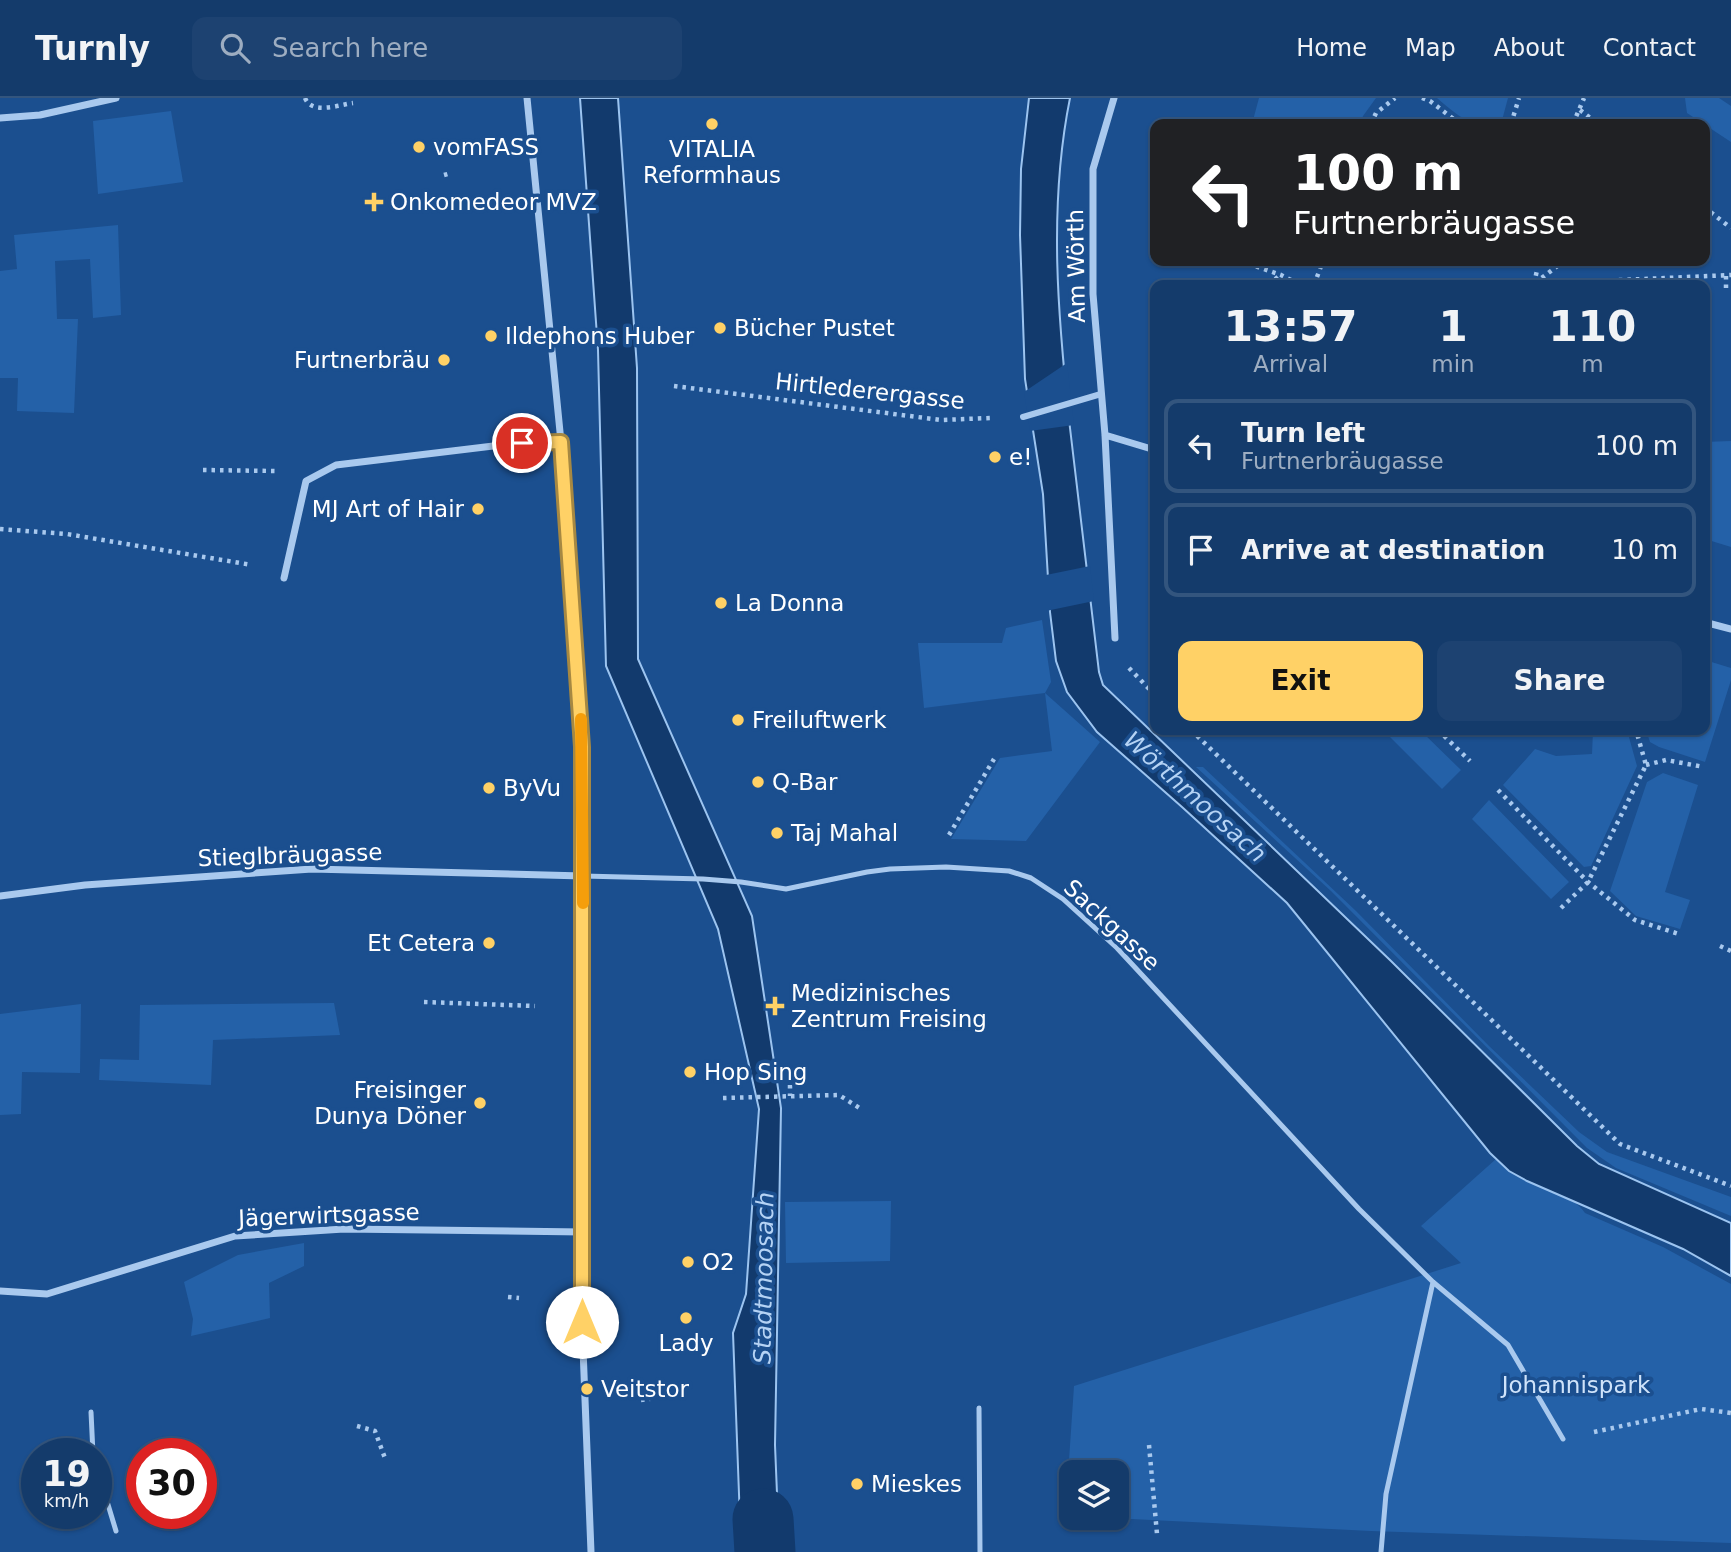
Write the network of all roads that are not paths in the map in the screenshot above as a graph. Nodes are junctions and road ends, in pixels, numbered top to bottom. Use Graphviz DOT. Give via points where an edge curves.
graph roads {
  1 [pos="116,98"];
  2 [pos="527,98"];
  3 [pos="1114,98"];
  4 [pos="0,118"];
  5 [pos="1101,394"];
  6 [pos="1023,417"];
  7 [pos="1105,435"];
  8 [pos="561,442"];
  9 [pos="1150,448"];
  10 [pos="285,574"];
  11 [pos="1710,624"];
  12 [pos="1731,629"];
  13 [pos="1115,638"];
  14 [pos="583,876"];
  15 [pos="0,896"];
  16 [pos="583,1232"];
  17 [pos="1433,1282"];
  18 [pos="0,1291"];
  19 [pos="979,1408"];
  20 [pos="91,1412"];
  21 [pos="92,1438"];
  22 [pos="1563,1439"];
  23 [pos="112,1518"];
  24 [pos="116,1531"];
  25 [pos="591,1552"];
  26 [pos="980,1552"];
  27 [pos="1381,1552"];
  1 -- 4 [label="street" via="40,115"];
  2 -- 8 [label="street"];
  3 -- 5 [label="street, Am Wörth" via="1093,169 1093,294"];
  5 -- 6 [label="street"];
  5 -- 7 [label="street, Am Wörth"];
  7 -- 9 [label="street"];
  7 -- 13 [label="street, Am Wörth"];
  8 -- 10 [label="street" via="336,465 306,481"];
  8 -- 14 [label="street" via="581,718"];
  11 -- 12 [label="street"];
  14 -- 15 [label="street, Stieglbräugasse" via="312,869 85,885"];
  14 -- 16 [label="street"];
  14 -- 17 [label="lane, Sackgasse" via="703,879 786,889 867,872 946,867 1009,871 1031,878 1063,899 1117,948 1359,1209"];
  16 -- 18 [label="street, Jägerwirtsgasse" via="344,1229 235,1236 47,1294"];
  16 -- 25 [label="street" via="582,1339"];
  17 -- 22 [label="lane, Sackgasse" via="1508,1345"];
  17 -- 27 [label="lane" via="1386,1494"];
  19 -- 26 [label="lane"];
  20 -- 21 [label="lane"];
  23 -- 24 [label="lane"];
}
